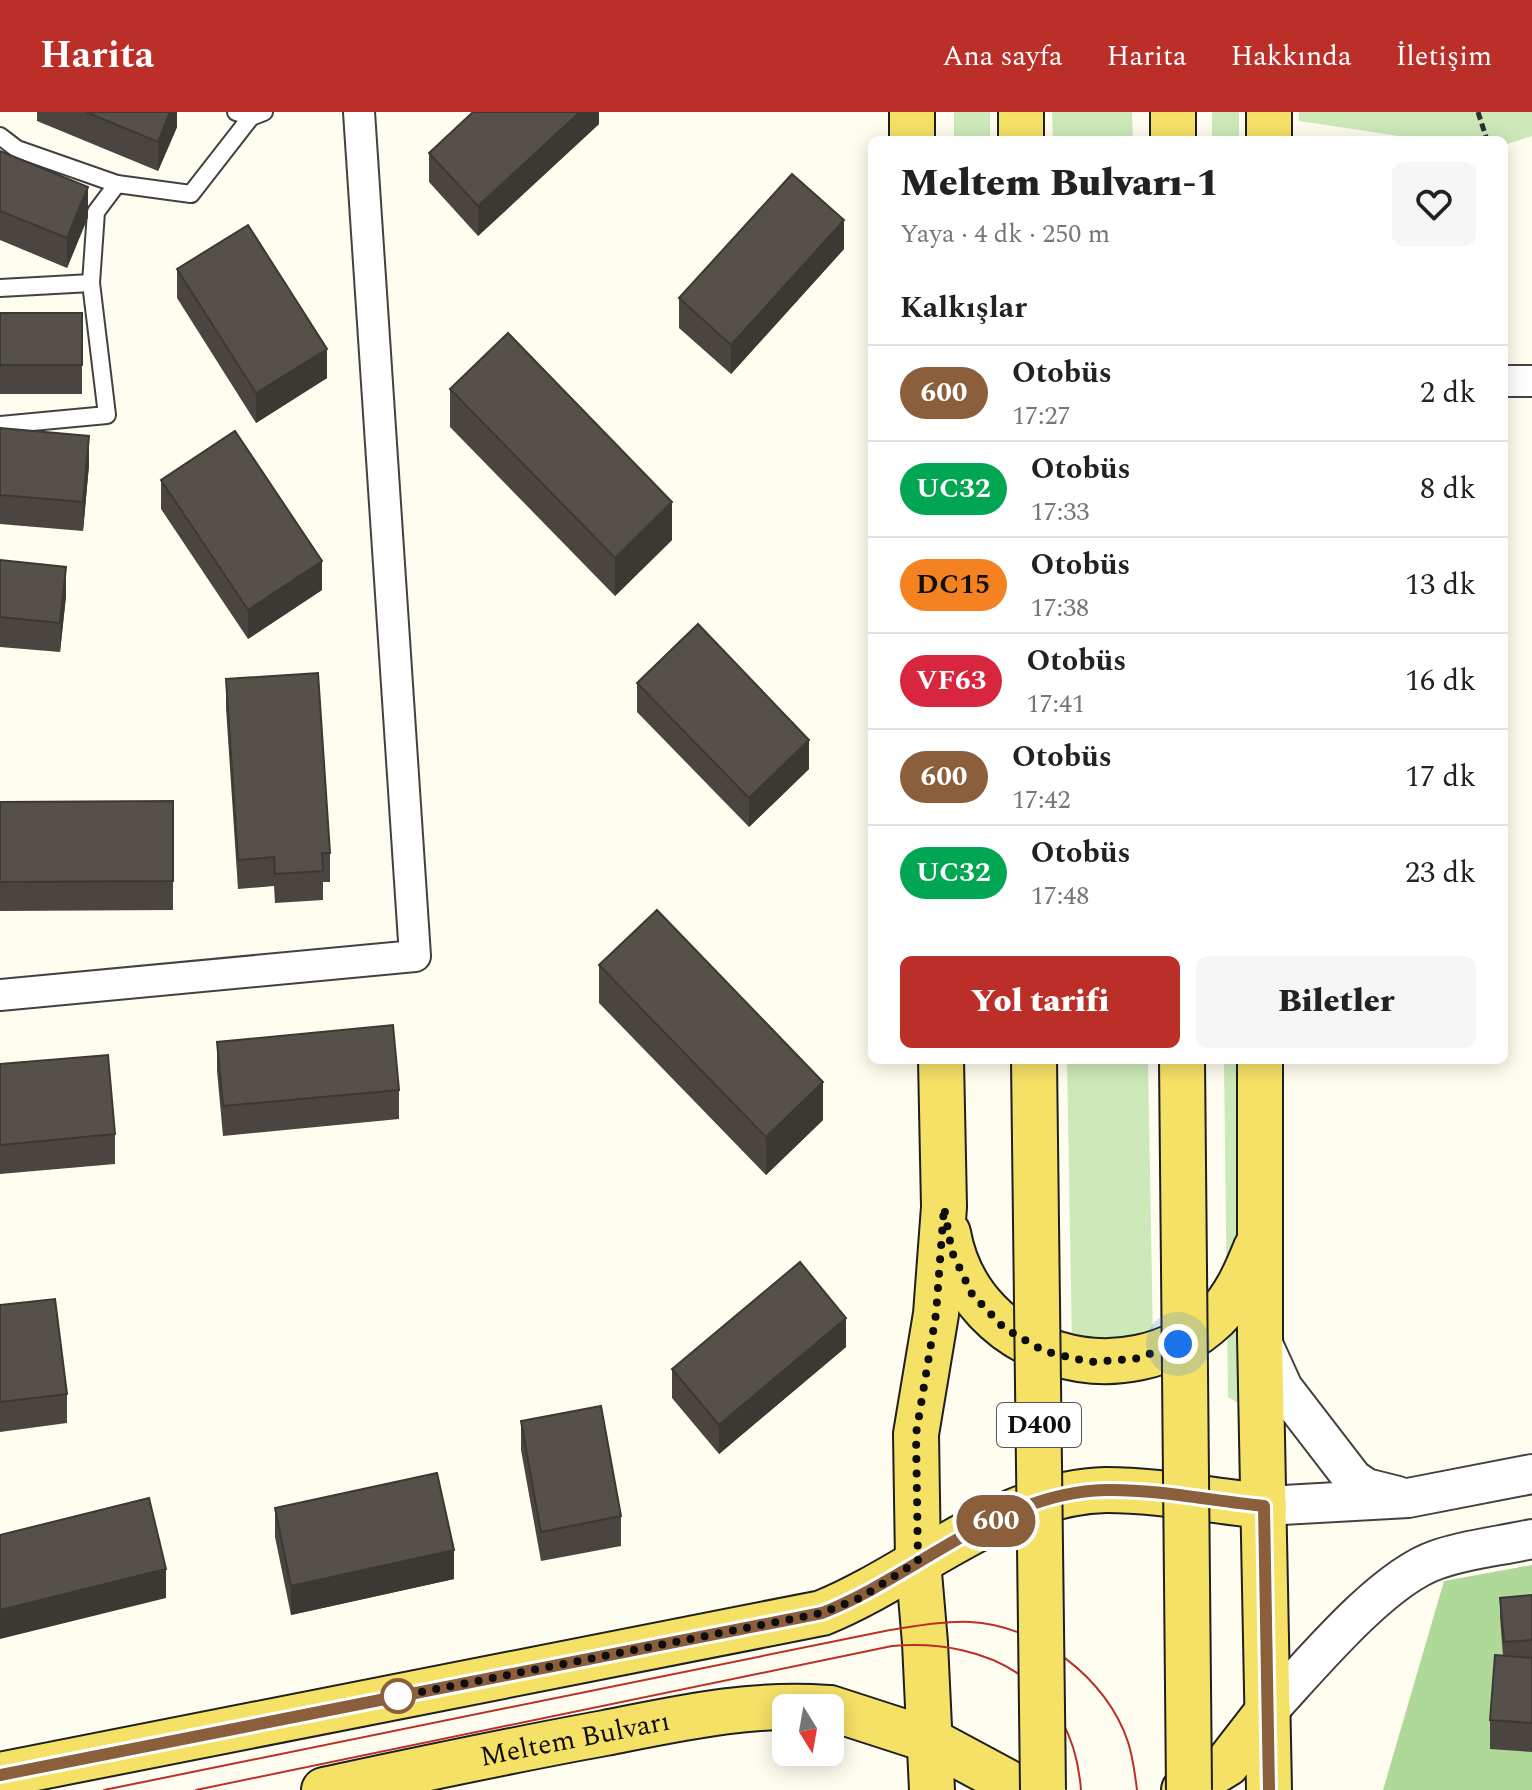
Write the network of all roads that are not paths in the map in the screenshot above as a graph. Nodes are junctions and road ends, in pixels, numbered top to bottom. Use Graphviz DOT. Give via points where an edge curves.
graph roads {
  1 [pos="359,112"];
  2 [pos="912,112"];
  3 [pos="1021,112"];
  4 [pos="1173,112"];
  5 [pos="1269,112"];
  6 [pos="251,114"];
  7 [pos="0,136"];
  8 [pos="912,136"];
  9 [pos="1021,136"];
  10 [pos="1173,136"];
  11 [pos="1269,136"];
  12 [pos="117,184"];
  13 [pos="91,283"];
  14 [pos="0,288"];
  15 [pos="1508,381"];
  16 [pos="1532,381"];
  17 [pos="0,425"];
  18 [pos="0,995"];
  19 [pos="941,1064"];
  20 [pos="1034,1064"];
  21 [pos="1182,1064"];
  22 [pos="1260,1064"];
  23 [pos="944,1207"];
  24 [pos="1260,1237"];
  25 [pos="1260,1336"];
  26 [pos="1532,1474"];
  27 [pos="1408,1498"];
  28 [pos="1264,1506"];
  29 [pos="1532,1539"];
  30 [pos="918,1561"];
  31 [pos="772,1706"];
  32 [pos="1268,1711"];
  33 [pos="844,1713"];
  34 [pos="929,1740"];
  35 [pos="0,1775"];
  36 [pos="324,1790"];
  37 [pos="932,1790"];
  38 [pos="1022,1790"];
  39 [pos="1043,1790"];
  40 [pos="1187,1790"];
  41 [pos="1269,1790"];
  1 -- 18 [label="street" via="415,956"];
  2 -- 8 [label="main road"];
  3 -- 9 [label="main road"];
  4 -- 10 [label="main road"];
  5 -- 11 [label="main road"];
  6 -- 12 [label="lane" via="191,194"];
  7 -- 12 [label="lane" via="17,149"];
  12 -- 13 [label="lane" via="96,212"];
  13 -- 14 [label="lane"];
  13 -- 17 [label="lane" via="107,415"];
  15 -- 16 [label="street"];
  19 -- 23 [label="main road"];
  20 -- 39 [label="main road, D400, bridge"];
  21 -- 40 [label="main road, bridge"];
  22 -- 24 [label="main road"];
  23 -- 24 [label="main road" via="952,1252 972,1294 1004,1328 1044,1351 1089,1362 1135,1359 1178,1344 1216,1316 1244,1279"];
  23 -- 30 [label="main road" via="936,1314 916,1434"];
  24 -- 25 [label="main road"];
  25 -- 27 [label="street" via="1283,1388 1353,1479 1366,1488"];
  25 -- 28 [label="main road"];
  26 -- 27 [label="street"];
  27 -- 28 [label="street"];
  28 -- 30 [label="main road" via="1140,1492 1075,1494 1027,1507"];
  28 -- 32 [label="main road"];
  29 -- 32 [label="street" via="1436,1560 1410,1572 1328,1646"];
  30 -- 34 [label="main road"];
  30 -- 35 [label="main road" via="860,1598 822,1613"];
  31 -- 36 [label="main road, Meltem Bulvarı" via="730,1709"];
  32 -- 40 [label="main road" via="1227,1764"];
  32 -- 41 [label="main road"];
  33 -- 34 [label="main road, Meltem Bulvarı"];
  34 -- 37 [label="main road"];
  34 -- 38 [label="main road, Meltem Bulvarı"];
}
